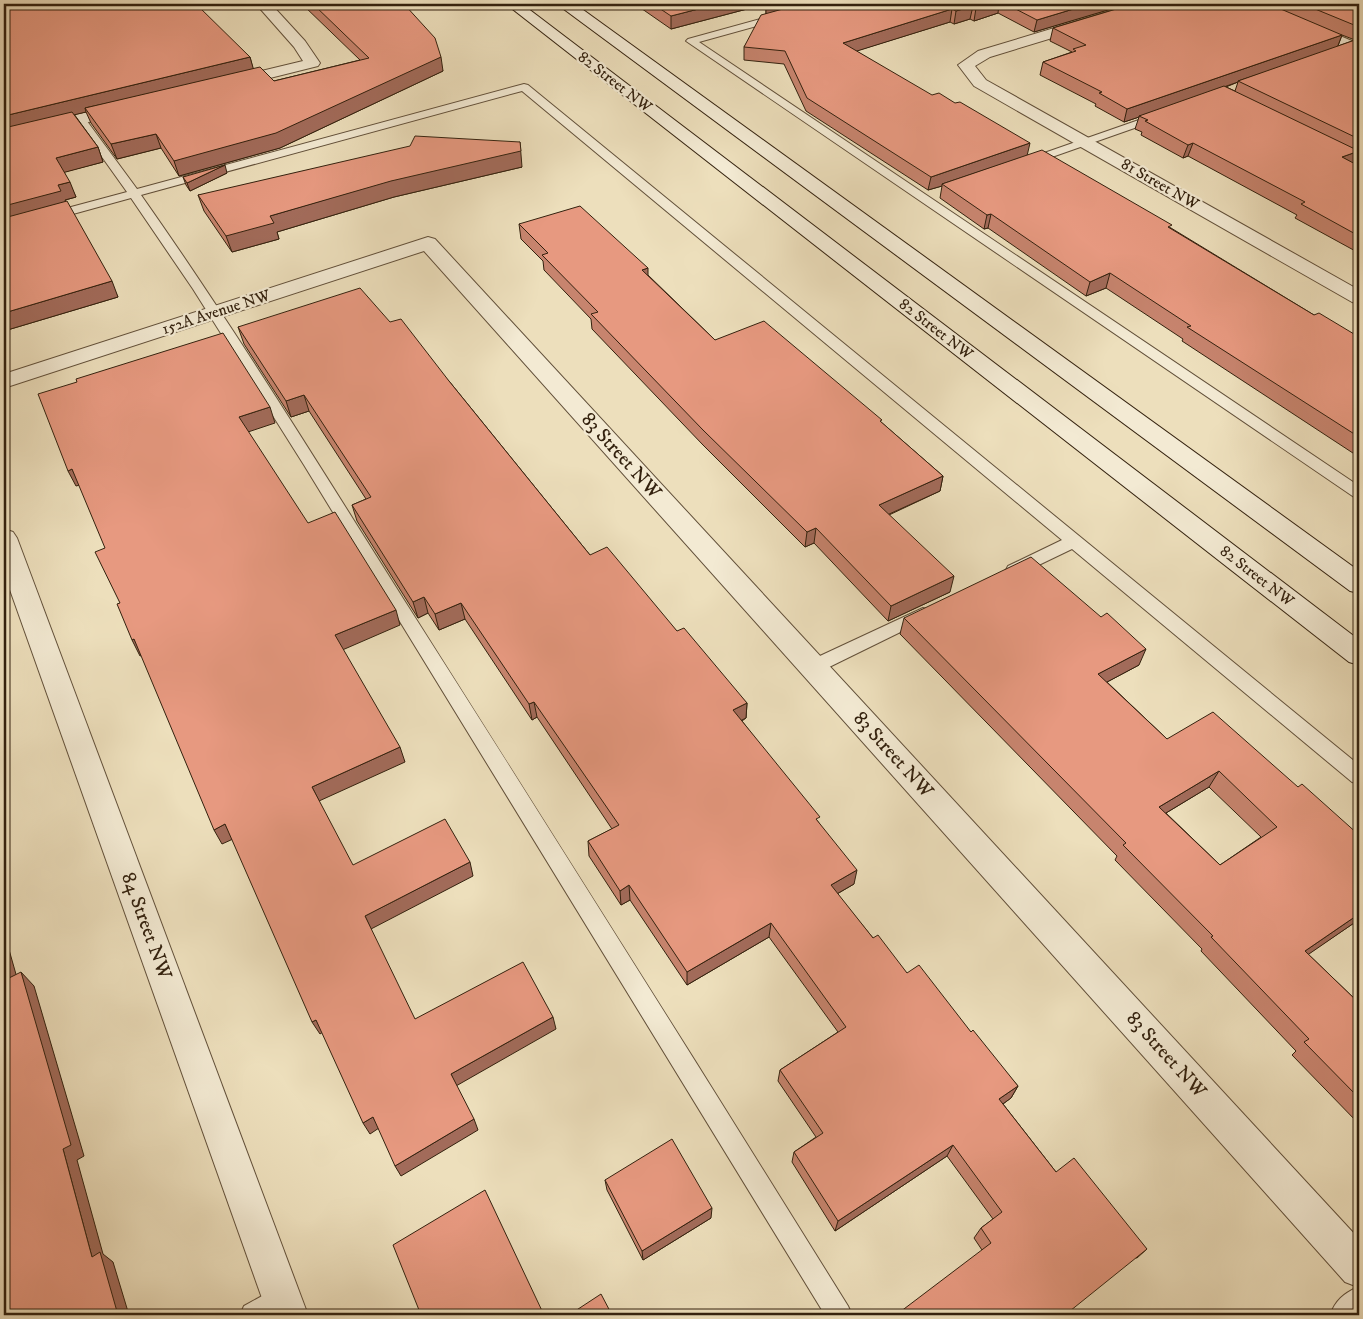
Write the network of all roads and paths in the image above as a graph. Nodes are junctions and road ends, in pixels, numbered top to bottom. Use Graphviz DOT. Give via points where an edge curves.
graph roads {
  1 [pos="263,4"];
  2 [pos="513,4"];
  3 [pos="566,4"];
  4 [pos="1150,4"];
  5 [pos="1252,4"];
  6 [pos="791,14"];
  7 [pos="1357,48"];
  8 [pos="1335,54"];
  9 [pos="215,86"];
  10 [pos="138,105"];
  11 [pos="1167,113"];
  12 [pos="80,119"];
  13 [pos="4,137"];
  14 [pos="1086,142"];
  15 [pos="1014,167"];
  16 [pos="941,192"];
  17 [pos="136,193"];
  18 [pos="923,198"];
  19 [pos="4,229"];
  20 [pos="428,243"];
  21 [pos="1359,298"];
  22 [pos="215,312"];
  23 [pos="4,381"];
  24 [pos="1359,493"];
  25 [pos="1074,541"];
  26 [pos="5,548"];
  27 [pos="996,579"];
  28 [pos="1359,584"];
  29 [pos="935,608"];
  30 [pos="1359,655"];
  31 [pos="813,667"];
  32 [pos="1359,776"];
  33 [pos="1359,1268"];
  34 [pos="285,1307"];
  35 [pos="1359,1307"];
  36 [pos="253,1315"];
  37 [pos="839,1315"];
  38 [pos="1350,1315"];
  1 -- 9 [label="street" via="300,44 312,63"];
  2 -- 30 [label="street, 82 Street NW"];
  3 -- 28 [label="street, 82 Street NW"];
  4 -- 14 [label="street, 81 Street NW" via="984,54 966,65 980,83"];
  5 -- 7 [label="street"];
  6 -- 18 [label="lane" via="690,41"];
  7 -- 8 [label="lane"];
  10 -- 12 [label="street"];
  11 -- 14 [label="lane"];
  12 -- 13 [label="street"];
  12 -- 17 [label="lane"];
  14 -- 15 [label="lane"];
  14 -- 21 [label="street, 81 Street NW"];
  16 -- 18 [label="lane"];
  17 -- 19 [label="lane"];
  17 -- 22 [label="lane"];
  17 -- 25 [label="lane" via="524,87"];
  18 -- 24 [label="lane"];
  20 -- 22 [label="street, 152A Avenue NW"];
  20 -- 31 [label="street, 83 Street NW"];
  22 -- 23 [label="street, 152A Avenue NW"];
  22 -- 37 [label="lane"];
  25 -- 27 [label="lane"];
  25 -- 32 [label="lane"];
  26 -- 34 [label="street, 84 Street NW"];
  29 -- 31 [label="lane"];
  31 -- 33 [label="street, 83 Street NW"];
  34 -- 36 [label="lane"];
  35 -- 38 [label="street"];
}
